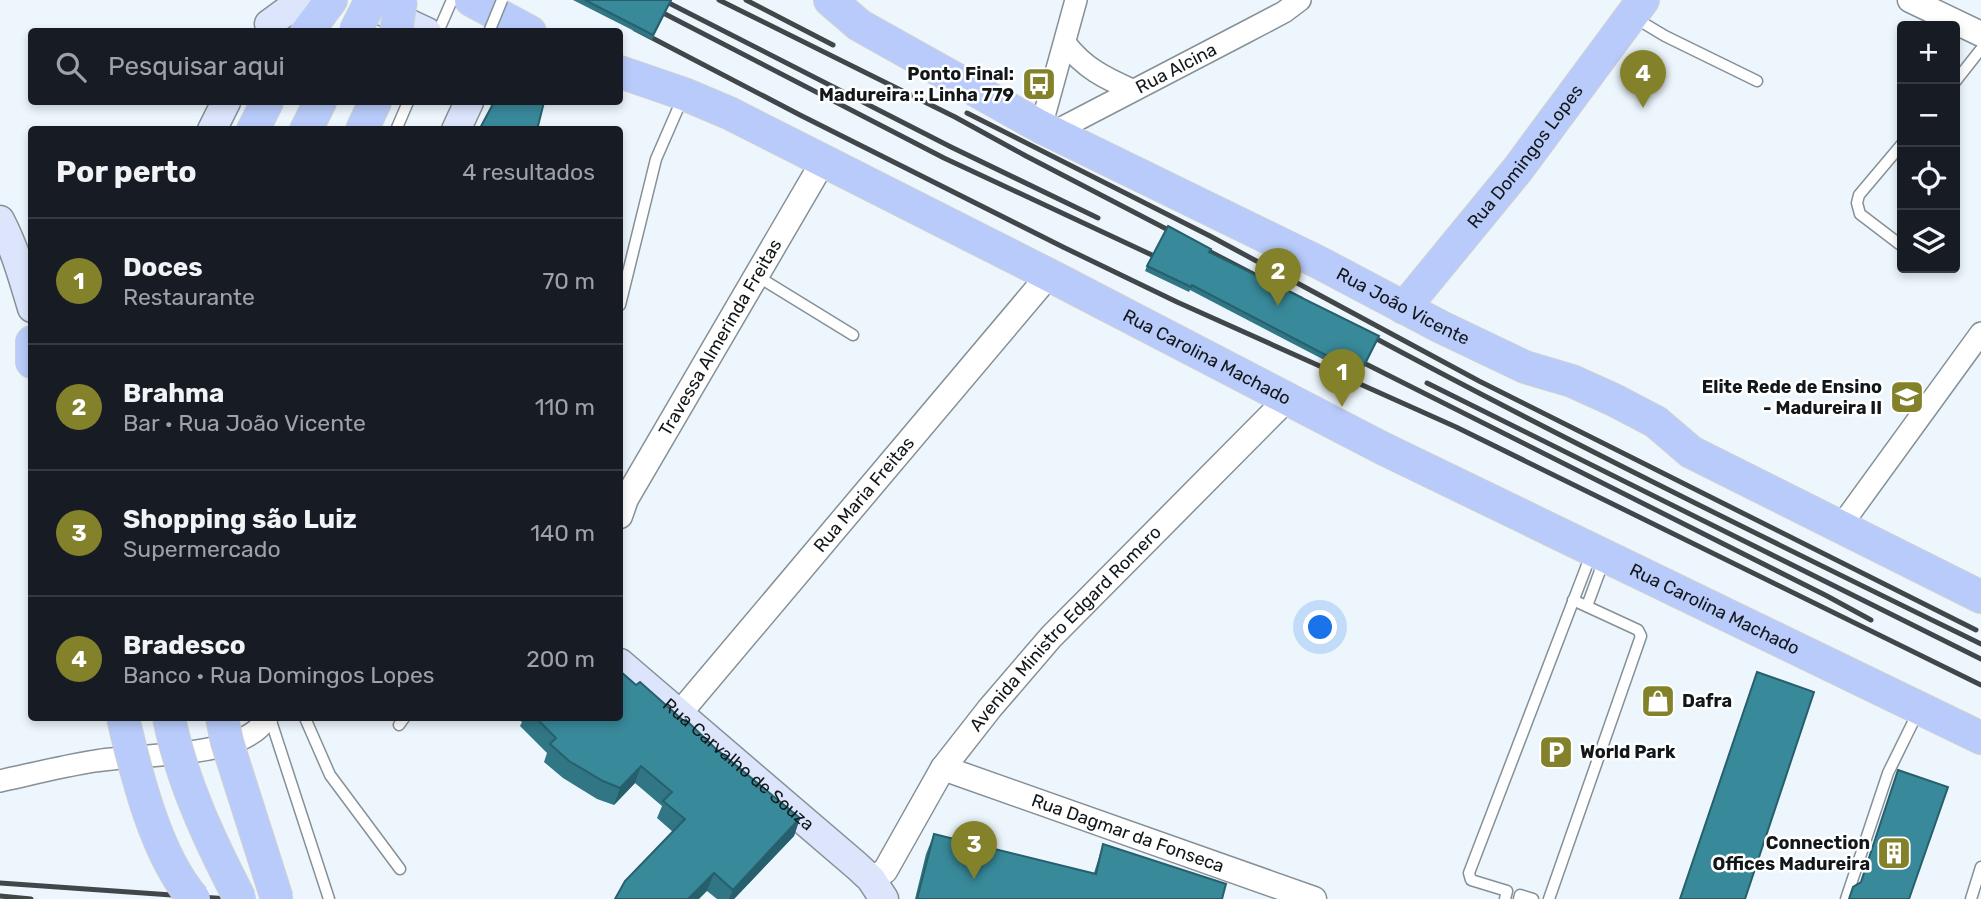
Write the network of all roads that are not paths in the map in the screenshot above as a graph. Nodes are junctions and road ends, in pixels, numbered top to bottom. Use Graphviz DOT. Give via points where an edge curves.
graph roads {
  1 [pos="302,0"];
  2 [pos="331,0"];
  3 [pos="356,0"];
  4 [pos="371,0"];
  5 [pos="401,0"];
  6 [pos="452,0"];
  7 [pos="471,0"];
  8 [pos="1076,0"];
  9 [pos="1300,0"];
  10 [pos="1910,0"];
  11 [pos="831,1"];
  12 [pos="1637,8"];
  13 [pos="271,18"];
  14 [pos="506,23"];
  15 [pos="310,28"];
  16 [pos="357,28"];
  17 [pos="397,28"];
  18 [pos="418,28"];
  19 [pos="440,28"];
  20 [pos="1981,34"];
  21 [pos="1065,44"];
  22 [pos="1981,49"];
  23 [pos="623,73"];
  24 [pos="1960,76"];
  25 [pos="1757,82"];
  26 [pos="1132,90"];
  27 [pos="684,94"];
  28 [pos="224,105"];
  29 [pos="266,105"];
  30 [pos="318,105"];
  31 [pos="374,105"];
  32 [pos="407,105"];
  33 [pos="214,126"];
  34 [pos="255,126"];
  35 [pos="308,126"];
  36 [pos="364,126"];
  37 [pos="398,126"];
  38 [pos="1047,130"];
  39 [pos="1899,147"];
  40 [pos="824,160"];
  41 [pos="0,220"];
  42 [pos="1897,242"];
  43 [pos="1049,275"];
  44 [pos="757,276"];
  45 [pos="623,293"];
  46 [pos="28,294"];
  47 [pos="1404,308"];
  48 [pos="1981,333"];
  49 [pos="853,335"];
  50 [pos="1287,399"];
  51 [pos="623,506"];
  52 [pos="1840,527"];
  53 [pos="1599,553"];
  54 [pos="1981,597"];
  55 [pos="1573,600"];
  56 [pos="1587,606"];
  57 [pos="623,666"];
  58 [pos="1920,707"];
  59 [pos="679,714"];
  60 [pos="124,721"];
  61 [pos="170,721"];
  62 [pos="223,721"];
  63 [pos="266,721"];
  64 [pos="269,721"];
  65 [pos="306,721"];
  66 [pos="1981,738"];
  67 [pos="943,768"];
  68 [pos="0,781"];
  69 [pos="1981,867"];
  70 [pos="400,869"];
  71 [pos="868,886"];
  72 [pos="1506,895"];
  73 [pos="1519,897"];
  74 [pos="194,899"];
  75 [pos="240,899"];
  76 [pos="277,899"];
  77 [pos="330,899"];
  78 [pos="1314,899"];
  79 [pos="1533,899"];
  80 [pos="1549,899"];
  81 [pos="1846,899"];
  82 [pos="1971,899"];
  1 -- 13 [label="main road"];
  2 -- 15 [label="main road"];
  3 -- 18 [label="main road"];
  4 -- 16 [label="main road, bridge"];
  5 -- 17 [label="main road, bridge"];
  6 -- 19 [label="lane"];
  7 -- 14 [label="main road"];
  8 -- 21 [label="street"];
  9 -- 26 [label="street, Rua Alcina"];
  10 -- 20 [label="street"];
  11 -- 38 [label="main road, Rua João Vicente" via="859,25"];
  12 -- 25 [label="lane" via="1665,36"];
  12 -- 47 [label="main road, Rua Domingos Lopes" via="1518,169"];
  21 -- 26 [label="street" via="1090,69"];
  21 -- 38 [label="street"];
  22 -- 24 [label="lane"];
  23 -- 27 [label="main road, Rua Carolina Machado"];
  26 -- 38 [label="street, Rua Alcina"];
  27 -- 40 [label="main road, Rua Carolina Machado"];
  27 -- 45 [label="lane" via="656,159"];
  28 -- 33 [label="main road"];
  29 -- 34 [label="main road"];
  30 -- 35 [label="main road"];
  31 -- 36 [label="main road"];
  32 -- 37 [label="lane"];
  38 -- 47 [label="main road, Rua João Vicente"];
  39 -- 42 [label="lane" via="1857,203 1860,215"];
  40 -- 43 [label="main road, Rua Carolina Machado"];
  40 -- 44 [label="street, Travessa Almerinda Freitas"];
  41 -- 46 [label="main road"];
  43 -- 50 [label="main road, Rua Carolina Machado"];
  43 -- 59 [label="street, Rua Maria Freitas"];
  44 -- 49 [label="lane"];
  44 -- 51 [label="street, Travessa Almerinda Freitas"];
  47 -- 52 [label="main road, Rua João Vicente" via="1525,367 1614,400 1656,422 1690,452"];
  48 -- 52 [label="street"];
  50 -- 53 [label="main road, Rua Carolina Machado"];
  50 -- 67 [label="street, Avenida Ministro Edgard Romero" via="1051,638"];
  52 -- 54 [label="main road, Rua João Vicente"];
  53 -- 55 [label="lane"];
  53 -- 56 [label="lane"];
  53 -- 58 [label="main road, Rua Carolina Machado"];
  55 -- 56 [label="lane"];
  55 -- 72 [label="lane" via="1469,873 1471,880"];
  56 -- 80 [label="lane" via="1639,630 1641,636"];
  57 -- 59 [label="main road, Rua Carvalho de Souza"];
  58 -- 66 [label="main road, Rua Carolina Machado"];
  58 -- 81 [label="lane" via="1888,773"];
  59 -- 71 [label="main road, Rua Carvalho de Souza"];
  60 -- 74 [label="main road, bridge" via="135,769 163,847"];
  61 -- 75 [label="main road, bridge" via="205,832"];
  62 -- 76 [label="main road, bridge"];
  63 -- 68 [label="street" via="258,730 230,743 184,753 97,760"];
  64 -- 77 [label="lane"];
  65 -- 70 [label="lane" via="330,775"];
  67 -- 71 [label="street, Avenida Ministro Edgard Romero" via="885,871"];
  67 -- 78 [label="street, Rua Dagmar da Fonseca"];
  69 -- 82 [label="lane"];
  72 -- 73 [label="lane"];
  73 -- 79 [label="lane"];
}
